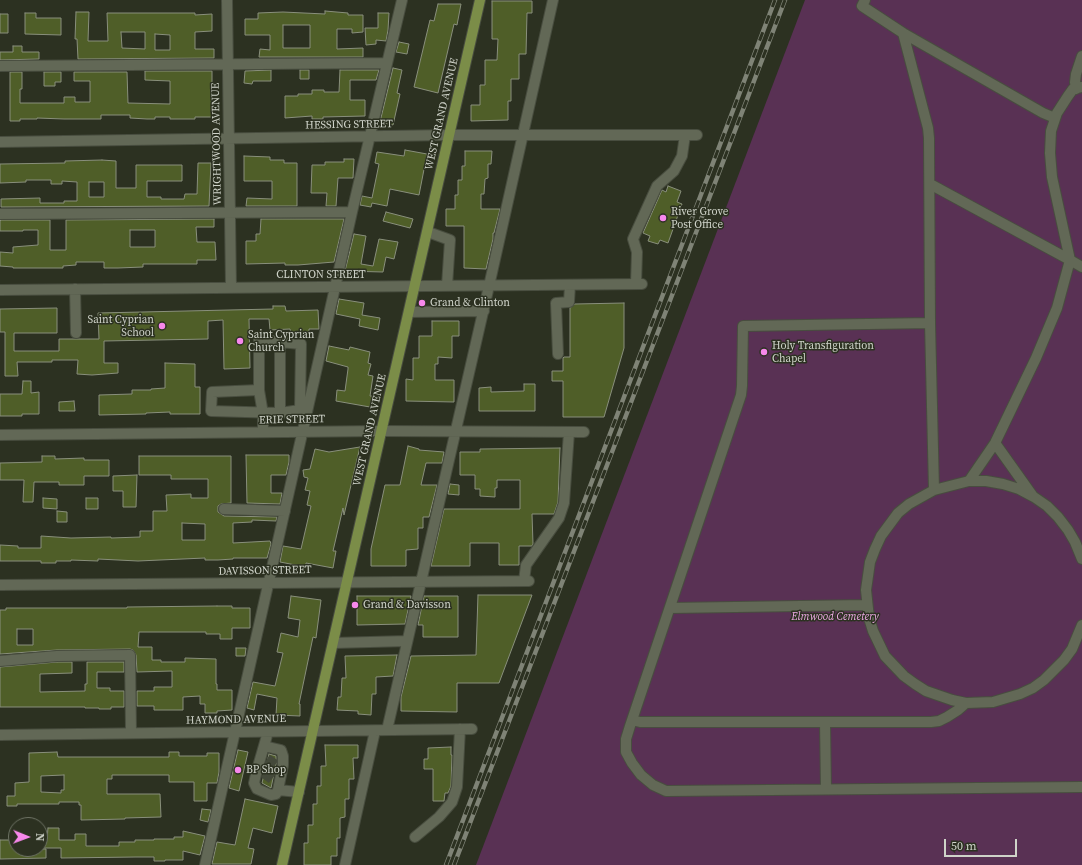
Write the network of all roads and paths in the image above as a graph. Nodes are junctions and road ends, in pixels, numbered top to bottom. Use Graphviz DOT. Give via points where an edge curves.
graph roads {
  1 [pos="227,0"];
  2 [pos="402,0"];
  3 [pos="480,0"];
  4 [pos="553,0"];
  5 [pos="865,0"];
  6 [pos="904,33"];
  7 [pos="1082,56"];
  8 [pos="387,63"];
  9 [pos="228,64"];
  10 [pos="0,66"];
  11 [pos="1079,88"];
  12 [pos="1055,118"];
  13 [pos="450,135"];
  14 [pos="523,135"];
  15 [pos="686,135"];
  16 [pos="698,135"];
  17 [pos="370,137"];
  18 [pos="229,139"];
  19 [pos="0,142"];
  20 [pos="930,184"];
  21 [pos="352,212"];
  22 [pos="230,213"];
  23 [pos="0,214"];
  24 [pos="428,232"];
  25 [pos="1070,260"];
  26 [pos="1082,267"];
  27 [pos="570,285"];
  28 [pos="448,286"];
  29 [pos="489,286"];
  30 [pos="335,287"];
  31 [pos="415,287"];
  32 [pos="231,288"];
  33 [pos="75,289"];
  34 [pos="0,290"];
  35 [pos="484,311"];
  36 [pos="409,312"];
  37 [pos="930,323"];
  38 [pos="76,333"];
  39 [pos="280,342"];
  40 [pos="558,354"];
  41 [pos="259,390"];
  42 [pos="280,413"];
  43 [pos="263,414"];
  44 [pos="381,431"];
  45 [pos="263,432"];
  46 [pos="303,432"];
  47 [pos="456,432"];
  48 [pos="569,432"];
  49 [pos="584,432"];
  50 [pos="0,435"];
  51 [pos="995,443"];
  52 [pos="969,481"];
  53 [pos="934,490"];
  54 [pos="1034,497"];
  55 [pos="224,508"];
  56 [pos="285,511"];
  57 [pos="1068,530"];
  58 [pos="1082,538"];
  59 [pos="1082,559"];
  60 [pos="347,582"];
  61 [pos="421,582"];
  62 [pos="268,583"];
  63 [pos="0,585"];
  64 [pos="866,605"];
  65 [pos="670,608"];
  66 [pos="1082,625"];
  67 [pos="407,641"];
  68 [pos="333,643"];
  69 [pos="0,661"];
  70 [pos="966,703"];
  71 [pos="632,720"];
  72 [pos="825,722"];
  73 [pos="460,729"];
  74 [pos="472,729"];
  75 [pos="387,730"];
  76 [pos="375,731"];
  77 [pos="234,732"];
  78 [pos="268,732"];
  79 [pos="313,732"];
  80 [pos="131,733"];
  81 [pos="0,735"];
  82 [pos="264,753"];
  83 [pos="277,785"];
  84 [pos="1082,787"];
  85 [pos="826,789"];
  86 [pos="299,792"];
  87 [pos="415,837"];
  88 [pos="205,865"];
  89 [pos="282,865"];
  90 [pos="344,865"];
  1 -- 9 [label="street, WRIGHTWOOD AVENUE"];
  2 -- 8 [label="street"];
  3 -- 13 [label="main road, WEST GRAND AVENUE"];
  4 -- 14 [label="street"];
  5 -- 6 [label="street" via="862,6"];
  6 -- 12 [label="street"];
  6 -- 20 [label="street" via="929,133"];
  7 -- 11 [label="street" via="1075,82"];
  8 -- 9 [label="street"];
  8 -- 17 [label="street"];
  9 -- 10 [label="street"];
  9 -- 18 [label="street, WRIGHTWOOD AVENUE"];
  11 -- 12 [label="street" via="1073,89"];
  12 -- 25 [label="street" via="1051,131 1050,163"];
  13 -- 14 [label="street, HESSING STREET"];
  13 -- 17 [label="street, HESSING STREET"];
  13 -- 24 [label="main road, WEST GRAND AVENUE"];
  14 -- 15 [label="street, HESSING STREET"];
  14 -- 29 [label="street"];
  15 -- 16 [label="street, HESSING STREET"];
  15 -- 27 [label="street, CLINTON STREET" via="682,156 674,171 657,186 633,239 637,252 639,284"];
  17 -- 18 [label="street, HESSING STREET"];
  17 -- 21 [label="street"];
  18 -- 19 [label="street, HESSING STREET"];
  18 -- 22 [label="street, WRIGHTWOOD AVENUE"];
  20 -- 25 [label="street"];
  20 -- 37 [label="street"];
  21 -- 22 [label="street"];
  21 -- 30 [label="street"];
  22 -- 23 [label="street"];
  22 -- 32 [label="street, WRIGHTWOOD AVENUE"];
  24 -- 28 [label="street" via="450,240"];
  24 -- 31 [label="main road, WEST GRAND AVENUE"];
  25 -- 26 [label="street"];
  25 -- 51 [label="street" via="1050,326"];
  27 -- 29 [label="street, CLINTON STREET"];
  27 -- 40 [label="street" via="569,302 556,303"];
  28 -- 29 [label="street, CLINTON STREET"];
  28 -- 31 [label="street, CLINTON STREET"];
  29 -- 35 [label="street"];
  30 -- 31 [label="street, CLINTON STREET"];
  30 -- 32 [label="street, CLINTON STREET"];
  30 -- 46 [label="street"];
  31 -- 36 [label="main road, WEST GRAND AVENUE"];
  32 -- 33 [label="street, CLINTON STREET"];
  33 -- 34 [label="street, CLINTON STREET"];
  33 -- 38 [label="street"];
  35 -- 36 [label="street"];
  35 -- 47 [label="street"];
  36 -- 44 [label="main road, WEST GRAND AVENUE"];
  37 -- 53 [label="street"];
  37 -- 65 [label="street" via="743,326 742,391"];
  39 -- 41 [label="street" via="258,339"];
  39 -- 42 [label="street"];
  39 -- 42 [label="street" via="301,344 300,410"];
  41 -- 43 [label="street"];
  41 -- 43 [label="street" via="212,392 211,411"];
  42 -- 43 [label="street"];
  43 -- 45 [label="street"];
  44 -- 46 [label="street, ERIE STREET"];
  44 -- 47 [label="street, ERIE STREET"];
  44 -- 60 [label="main road, WEST GRAND AVENUE"];
  45 -- 46 [label="street, ERIE STREET"];
  45 -- 50 [label="street, ERIE STREET"];
  46 -- 56 [label="street"];
  47 -- 48 [label="street, ERIE STREET"];
  47 -- 61 [label="street"];
  48 -- 49 [label="street, ERIE STREET"];
  48 -- 61 [label="street, DAVISSON STREET" via="564,503 559,518 526,564 527,581"];
  51 -- 52 [label="street"];
  51 -- 54 [label="street"];
  52 -- 53 [label="street"];
  52 -- 54 [label="street" via="1003,484"];
  53 -- 64 [label="street" via="909,504 881,536 870,562"];
  54 -- 57 [label="street" via="1047,506"];
  55 -- 56 [label="street"];
  56 -- 62 [label="street"];
  57 -- 58 [label="street"];
  57 -- 59 [label="street"];
  60 -- 61 [label="street, DAVISSON STREET"];
  60 -- 62 [label="street, DAVISSON STREET"];
  60 -- 68 [label="main road, WEST GRAND AVENUE"];
  61 -- 67 [label="street"];
  62 -- 63 [label="street, DAVISSON STREET"];
  62 -- 77 [label="street"];
  64 -- 65 [label="street"];
  64 -- 70 [label="street" via="878,644 904,676 926,691"];
  65 -- 71 [label="street"];
  66 -- 70 [label="street" via="1072,649 1064,660 1055,671 1033,688 993,702"];
  67 -- 68 [label="street"];
  67 -- 75 [label="street"];
  68 -- 79 [label="main road, WEST GRAND AVENUE"];
  69 -- 80 [label="street" via="57,656 130,655"];
  70 -- 72 [label="street" via="939,721"];
  71 -- 72 [label="street"];
  71 -- 85 [label="street" via="626,739 626,752 641,775 663,790"];
  72 -- 85 [label="street"];
  73 -- 74 [label="street, HAYMOND AVENUE"];
  73 -- 75 [label="street, HAYMOND AVENUE"];
  73 -- 87 [label="street" via="457,787 452,802"];
  75 -- 76 [label="street, HAYMOND AVENUE"];
  76 -- 79 [label="street, HAYMOND AVENUE"];
  76 -- 90 [label="street"];
  77 -- 78 [label="street, HAYMOND AVENUE"];
  77 -- 80 [label="street, HAYMOND AVENUE"];
  77 -- 88 [label="street"];
  78 -- 79 [label="street, HAYMOND AVENUE"];
  78 -- 82 [label="street"];
  79 -- 86 [label="main road, WEST GRAND AVENUE"];
  80 -- 81 [label="street, HAYMOND AVENUE"];
  82 -- 83 [label="street" via="281,750 283,756"];
  82 -- 83 [label="street" via="261,771 254,783 258,789 271,795 276,794"];
  83 -- 86 [label="street"];
  84 -- 85 [label="street"];
  86 -- 89 [label="main road, WEST GRAND AVENUE"];
}
